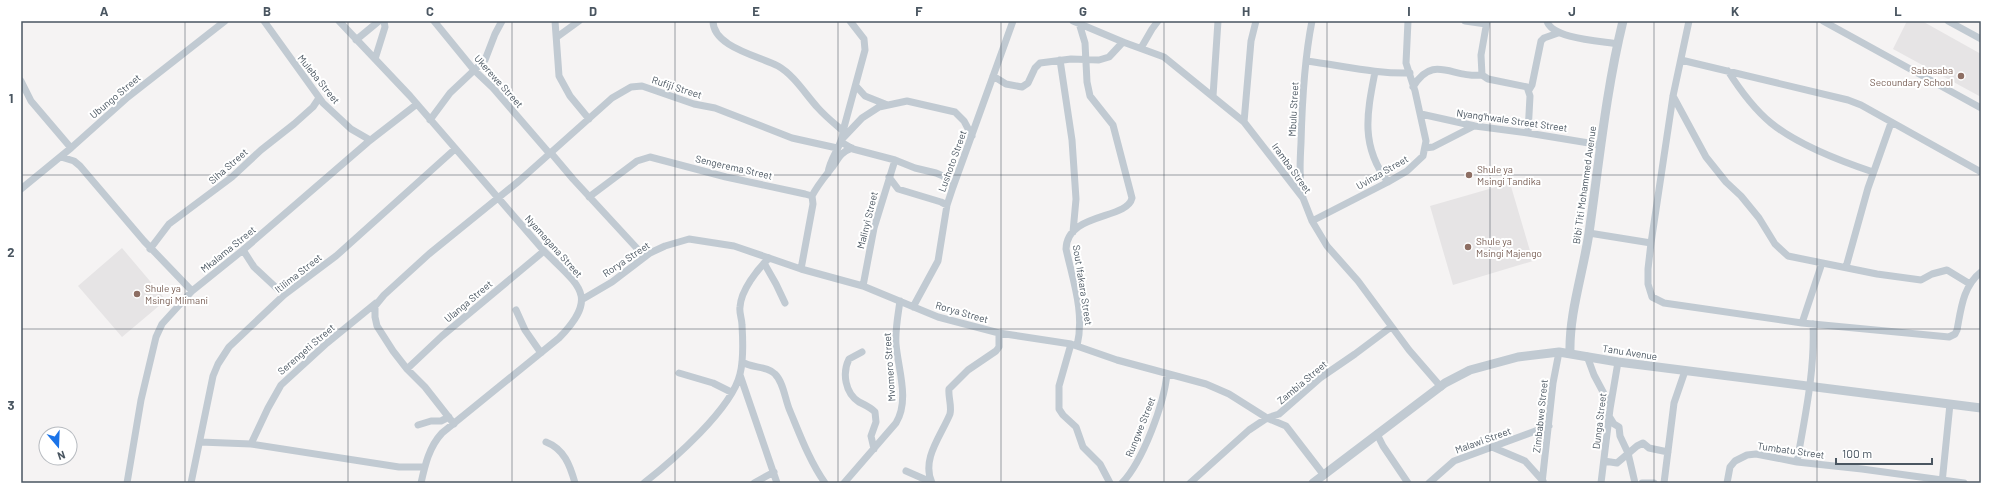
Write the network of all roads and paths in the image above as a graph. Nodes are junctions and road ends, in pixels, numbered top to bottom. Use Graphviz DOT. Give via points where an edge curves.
graph roads {
  1 [pos="225,21"];
  2 [pos="264,21"];
  3 [pos="339,21"];
  4 [pos="379,21"];
  5 [pos="384,21"];
  6 [pos="434,21"];
  7 [pos="502,21"];
  8 [pos="555,21"];
  9 [pos="579,21"];
  10 [pos="713,21"];
  11 [pos="850,21"];
  12 [pos="1013,21"];
  13 [pos="1158,21"];
  14 [pos="1218,21"];
  15 [pos="1256,21"];
  16 [pos="1312,21"];
  17 [pos="1408,21"];
  18 [pos="1465,21"];
  19 [pos="1547,21"];
  20 [pos="1623,21"];
  21 [pos="1689,21"];
  22 [pos="1823,21"];
  23 [pos="1948,21"];
  24 [pos="1076,22"];
  25 [pos="1486,22"];
  26 [pos="1558,33"];
  27 [pos="557,37"];
  28 [pos="1981,39"];
  29 [pos="356,40"];
  30 [pos="1123,42"];
  31 [pos="1618,44"];
  32 [pos="1141,48"];
  33 [pos="375,60"];
  34 [pos="1060,60"];
  35 [pos="1086,60"];
  36 [pos="1681,60"];
  37 [pos="1306,61"];
  38 [pos="474,70"];
  39 [pos="1728,71"];
  40 [pos="1376,72"];
  41 [pos="1410,73"];
  42 [pos="1482,75"];
  43 [pos="993,76"];
  44 [pos="21,81"];
  45 [pos="856,86"];
  46 [pos="1413,87"];
  47 [pos="1529,90"];
  48 [pos="1213,96"];
  49 [pos="1673,96"];
  50 [pos="319,98"];
  51 [pos="416,104"];
  52 [pos="885,104"];
  53 [pos="1981,108"];
  54 [pos="1421,114"];
  55 [pos="589,119"];
  56 [pos="430,120"];
  57 [pos="1244,122"];
  58 [pos="1891,122"];
  59 [pos="1474,126"];
  60 [pos="1528,132"];
  61 [pos="972,136"];
  62 [pos="370,140"];
  63 [pos="841,140"];
  64 [pos="1601,145"];
  65 [pos="71,148"];
  66 [pos="852,148"];
  67 [pos="1425,148"];
  68 [pos="455,149"];
  69 [pos="551,154"];
  70 [pos="61,157"];
  71 [pos="895,160"];
  72 [pos="1873,172"];
  73 [pos="1981,172"];
  74 [pos="828,173"];
  75 [pos="889,177"];
  76 [pos="1388,182"];
  77 [pos="953,187"];
  78 [pos="21,189"];
  79 [pos="812,196"];
  80 [pos="589,197"];
  81 [pos="1303,198"];
  82 [pos="497,199"];
  83 [pos="947,205"];
  84 [pos="1312,221"];
  85 [pos="1072,232"];
  86 [pos="1589,233"];
  87 [pos="1651,243"];
  88 [pos="150,249"];
  89 [pos="243,250"];
  90 [pos="544,251"];
  91 [pos="645,257"];
  92 [pos="766,261"];
  93 [pos="1822,263"];
  94 [pos="1846,267"];
  95 [pos="801,269"];
  96 [pos="1981,272"];
  97 [pos="1970,284"];
  98 [pos="863,286"];
  99 [pos="192,291"];
  100 [pos="284,295"];
  101 [pos="582,299"];
  102 [pos="900,301"];
  103 [pos="378,302"];
  104 [pos="785,303"];
  105 [pos="913,307"];
  106 [pos="516,310"];
  107 [pos="1802,323"];
  108 [pos="1813,324"];
  109 [pos="1391,326"];
  110 [pos="999,333"];
  111 [pos="1074,345"];
  112 [pos="862,352"];
  113 [pos="1559,352"];
  114 [pos="542,353"];
  115 [pos="1570,353"];
  116 [pos="1587,356"];
  117 [pos="742,362"];
  118 [pos="1618,362"];
  119 [pos="407,369"];
  120 [pos="1685,371"];
  121 [pos="679,373"];
  122 [pos="1167,374"];
  123 [pos="740,375"];
  124 [pos="1810,386"];
  125 [pos="1441,387"];
  126 [pos="731,392"];
  127 [pos="1950,404"];
  128 [pos="1610,405"];
  129 [pos="1981,408"];
  130 [pos="1609,416"];
  131 [pos="449,418"];
  132 [pos="1267,418"];
  133 [pos="418,424"];
  134 [pos="454,424"];
  135 [pos="1549,426"];
  136 [pos="1377,434"];
  137 [pos="200,442"];
  138 [pos="546,442"];
  139 [pos="251,444"];
  140 [pos="1492,448"];
  141 [pos="874,449"];
  142 [pos="1668,452"];
  143 [pos="1628,453"];
  144 [pos="1604,461"];
  145 [pos="1797,462"];
  146 [pos="424,467"];
  147 [pos="906,471"];
  148 [pos="774,472"];
  149 [pos="1323,474"];
  150 [pos="1542,482"];
  151 [pos="1942,482"];
  152 [pos="127,483"];
  153 [pos="192,483"];
  154 [pos="421,483"];
  155 [pos="575,483"];
  156 [pos="644,483"];
  157 [pos="754,483"];
  158 [pos="777,483"];
  159 [pos="825,483"];
  160 [pos="844,483"];
  161 [pos="931,483"];
  162 [pos="1110,483"];
  163 [pos="1122,483"];
  164 [pos="1190,483"];
  165 [pos="1313,483"];
  166 [pos="1408,483"];
  167 [pos="1430,483"];
  168 [pos="1602,483"];
  169 [pos="1635,483"];
  170 [pos="1642,483"];
  171 [pos="1654,483"];
  172 [pos="1664,483"];
  173 [pos="1727,483"];
  174 [pos="1964,483"];
  1 -- 65 [label="street, Ubungo Street" via="128,97"];
  2 -- 50 [label="street, Muleba Street"];
  3 -- 29 [label="street, Nyamagana Street"];
  4 -- 29 [label="street"];
  5 -- 33 [label="street" via="385,27"];
  6 -- 38 [label="street, Ukerewe Street"];
  7 -- 38 [label="street" via="494,34 485,60"];
  8 -- 27 [label="street"];
  9 -- 27 [label="street"];
  10 -- 63 [label="street" via="714,30 722,39 747,54 780,67 787,73"];
  11 -- 45 [label="street" via="865,44"];
  12 -- 43 [label="street, Lushoto Street"];
  13 -- 32 [label="street"];
  14 -- 48 [label="street"];
  15 -- 57 [label="street" via="1250,41"];
  16 -- 37 [label="street, Mbulu Street"];
  17 -- 41 [label="street" via="1405,55"];
  18 -- 25 [label="street"];
  19 -- 26 [label="street"];
  20 -- 31 [label="street, Bibi Titi Mohammed Avenue"];
  21 -- 36 [label="street"];
  22 -- 53 [label="street"];
  23 -- 28 [label="street"];
  24 -- 30 [label="street, Iramba Street"];
  24 -- 35 [label="street, Sout Ifakara Street" via="1085,42"];
  25 -- 42 [label="street" via="1481,55"];
  26 -- 31 [label="street"];
  26 -- 47 [label="street" via="1541,41"];
  27 -- 55 [label="street" via="559,76 570,96"];
  29 -- 33 [label="street, Nyamagana Street"];
  30 -- 32 [label="street, Iramba Street"];
  30 -- 35 [label="street" via="1109,57"];
  31 -- 64 [label="street, Bibi Titi Mohammed Avenue"];
  32 -- 48 [label="street, Iramba Street" via="1164,57"];
  33 -- 51 [label="street, Nyamagana Street"];
  34 -- 35 [label="street"];
  34 -- 43 [label="street" via="1038,65 1028,83 1022,87 1006,84"];
  34 -- 85 [label="street" via="1072,140 1076,199"];
  35 -- 85 [label="street, Sout Ifakara Street" via="1090,96 1112,125 1132,198 1127,206 1086,222"];
  36 -- 39 [label="street"];
  36 -- 49 [label="street"];
  37 -- 40 [label="street" via="1338,64"];
  37 -- 81 [label="street, Mbulu Street" via="1301,117 1300,168"];
  38 -- 56 [label="street" via="450,93"];
  38 -- 69 [label="street, Ukerewe Street"];
  39 -- 58 [label="street" via="1861,104"];
  39 -- 72 [label="street" via="1772,124 1808,145"];
  40 -- 41 [label="street"];
  40 -- 76 [label="street" via="1370,98 1367,135 1378,168"];
  41 -- 46 [label="street"];
  42 -- 46 [label="street" via="1472,76 1432,69 1423,73"];
  42 -- 47 [label="street" via="1488,79 1525,86"];
  43 -- 61 [label="street, Lushoto Street"];
  44 -- 65 [label="street" via="32,101"];
  45 -- 52 [label="street" via="865,96"];
  45 -- 63 [label="street"];
  46 -- 54 [label="street"];
  47 -- 60 [label="street"];
  48 -- 57 [label="street, Iramba Street"];
  49 -- 87 [label="street"];
  49 -- 93 [label="street" via="1706,157 1754,212 1775,244 1788,256"];
  50 -- 62 [label="street, Muleba Street" via="351,129"];
  50 -- 88 [label="street, Siha Street" via="313,107 260,150 232,177 170,224"];
  51 -- 56 [label="street, Nyamagana Street"];
  51 -- 62 [label="street, Mkalama Street"];
  52 -- 61 [label="street" via="907,101 952,111 964,121"];
  52 -- 63 [label="street" via="862,118"];
  54 -- 59 [label="street, Nyang'hwale Street Street"];
  54 -- 67 [label="street"];
  55 -- 63 [label="street, Rufiji Street" via="624,90 642,86 694,104 715,108 792,138"];
  55 -- 69 [label="street, Rufiji Street"];
  56 -- 68 [label="street, Nyamagana Street"];
  57 -- 81 [label="street, Iramba Street"];
  58 -- 72 [label="street"];
  58 -- 73 [label="street"];
  59 -- 60 [label="street, Nyang'hwale Street Street"];
  59 -- 67 [label="street"];
  60 -- 64 [label="street, Nyang'hwale Street Street"];
  61 -- 77 [label="street, Lushoto Street"];
  62 -- 89 [label="street, Mkalama Street"];
  63 -- 66 [label="street, Rufiji Street"];
  63 -- 74 [label="street" via="829,163"];
  64 -- 86 [label="street, Bibi Titi Mohammed Avenue"];
  65 -- 70 [label="street, Ubungo Street"];
  66 -- 71 [label="street, Rufiji Street"];
  66 -- 74 [label="street" via="839,156"];
  67 -- 76 [label="street, Uvinza Street" via="1414,166"];
  68 -- 82 [label="street, Nyamagana Street"];
  68 -- 100 [label="street, Itilima Street" via="336,256"];
  69 -- 80 [label="street, Ukerewe Street"];
  69 -- 82 [label="street, Rufiji Street"];
  70 -- 78 [label="street, Ubungo Street"];
  70 -- 88 [label="street" via="80,166"];
  71 -- 75 [label="street, Malinyi Street"];
  71 -- 77 [label="street, Rufiji Street" via="915,168 936,172"];
  72 -- 94 [label="street" via="1851,242"];
  74 -- 79 [label="street"];
  75 -- 83 [label="street" via="898,189"];
  75 -- 98 [label="street, Malinyi Street" via="874,228"];
  76 -- 84 [label="street, Uvinza Street"];
  77 -- 83 [label="street, Lushoto Street"];
  79 -- 80 [label="street, Sengerema Street" via="726,177 650,156 638,161"];
  79 -- 95 [label="street" via="811,221"];
  80 -- 91 [label="street, Ukerewe Street"];
  81 -- 84 [label="street, Iramba Street"];
  82 -- 90 [label="street, Nyamagana Street"];
  82 -- 103 [label="street, Serengeti Street" via="429,254"];
  83 -- 105 [label="street, Lushoto Street" via="938,261"];
  84 -- 109 [label="street, Iramba Street" via="1327,246 1358,281"];
  85 -- 111 [label="street, Sout Ifakara Street" via="1066,249 1079,314 1080,333"];
  86 -- 87 [label="street"];
  86 -- 115 [label="street, Bibi Titi Mohammed Avenue" via="1571,326"];
  87 -- 107 [label="street" via="1648,284 1652,297 1657,301"];
  88 -- 99 [label="street"];
  89 -- 99 [label="street, Mkalama Street"];
  89 -- 100 [label="street" via="254,267"];
  90 -- 101 [label="street, Nyamagana Street" via="574,284"];
  90 -- 119 [label="street, Ulanga Street" via="442,336"];
  91 -- 92 [label="street, Rorya Street" via="665,246 689,239 734,246"];
  91 -- 101 [label="street, Rorya Street" via="612,282"];
  92 -- 95 [label="street, Rorya Street"];
  92 -- 104 [label="street"];
  92 -- 117 [label="street" via="740,303"];
  93 -- 94 [label="street"];
  93 -- 107 [label="street"];
  94 -- 97 [label="street" via="1921,280 1947,270"];
  95 -- 98 [label="street, Rorya Street"];
  96 -- 97 [label="street"];
  97 -- 108 [label="street" via="1964,297 1957,330 1949,337"];
  98 -- 102 [label="street, Rorya Street"];
  99 -- 152 [label="street, Mkalama Street" via="162,324 156,337 137,420"];
  100 -- 137 [label="street, Itilima Street" via="229,347 218,364 208,392"];
  101 -- 114 [label="street" via="575,321"];
  102 -- 105 [label="street, Rorya Street"];
  102 -- 141 [label="street, Mvomero Street" via="896,342 902,409 896,423"];
  103 -- 119 [label="street" via="374,310 378,326"];
  103 -- 139 [label="street, Serengeti Street" via="327,343 281,385"];
  105 -- 110 [label="street, Rorya Street" via="938,317"];
  106 -- 114 [label="street" via="525,330"];
  107 -- 108 [label="street"];
  108 -- 124 [label="street" via="1814,353"];
  109 -- 125 [label="street, Iramba Street"];
  109 -- 132 [label="street, Zambia Street" via="1320,378 1279,414"];
  110 -- 111 [label="street, Rorya Street"];
  110 -- 161 [label="street" via="999,347 996,351 968,370 949,389 950,414 929,456"];
  111 -- 122 [label="street, Rorya Street"];
  111 -- 162 [label="street, Sout Ifakara Street" via="1059,386 1059,409 1063,416 1076,426 1083,447 1100,464"];
  112 -- 141 [label="street" via="849,359 845,378 849,391 859,402 866,404 875,412 876,422 871,436"];
  113 -- 115 [label="street, Tanu Avenue"];
  113 -- 125 [label="street, Tanu Avenue" via="1493,362 1470,370"];
  113 -- 135 [label="street, Zimbabwe Street"];
  114 -- 134 [label="street"];
  115 -- 116 [label="street, Tanu Avenue"];
  116 -- 118 [label="street, Tanu Avenue"];
  116 -- 128 [label="street"];
  117 -- 123 [label="street"];
  117 -- 159 [label="street" via="770,370 777,376 790,412"];
  118 -- 120 [label="street, Tanu Avenue"];
  118 -- 128 [label="street, Dunga Street"];
  119 -- 131 [label="street"];
  120 -- 124 [label="street, Tanu Avenue"];
  120 -- 142 [label="street" via="1676,392"];
  121 -- 126 [label="street" via="713,383"];
  122 -- 132 [label="street, Rorya Street" via="1206,384 1229,394"];
  122 -- 163 [label="street, Rungwe Street" via="1163,395 1143,449 1134,469"];
  123 -- 126 [label="street"];
  123 -- 148 [label="street"];
  124 -- 127 [label="street, Tanu Avenue"];
  124 -- 145 [label="street"];
  125 -- 136 [label="street, Tanu Avenue"];
  126 -- 156 [label="street" via="705,428"];
  127 -- 129 [label="street, Tanu Avenue"];
  127 -- 151 [label="street"];
  128 -- 130 [label="street, Dunga Street"];
  130 -- 143 [label="street" via="1619,427"];
  130 -- 144 [label="street, Dunga Street"];
  131 -- 133 [label="street"];
  131 -- 134 [label="street"];
  132 -- 149 [label="street, Rorya Street" via="1290,429"];
  132 -- 164 [label="street, Zambia Street"];
  134 -- 146 [label="street" via="434,442"];
  135 -- 140 [label="street, Malawi Street"];
  135 -- 150 [label="street, Zimbabwe Street"];
  136 -- 149 [label="street, Tanu Avenue"];
  136 -- 166 [label="street" via="1382,446"];
  137 -- 139 [label="street"];
  137 -- 153 [label="street, Itilima Street"];
  138 -- 155 [label="street" via="554,445 564,455"];
  139 -- 146 [label="street" via="399,467"];
  140 -- 150 [label="street" via="1525,461"];
  140 -- 167 [label="street, Malawi Street" via="1454,461"];
  141 -- 160 [label="street, Mvomero Street"];
  142 -- 143 [label="street" via="1649,448 1643,443"];
  142 -- 172 [label="street"];
  143 -- 144 [label="street" via="1617,463"];
  143 -- 169 [label="street"];
  144 -- 168 [label="street, Dunga Street"];
  145 -- 151 [label="street, Tumbatu Street"];
  145 -- 173 [label="street, Tumbatu Street" via="1756,454 1747,455 1737,459 1732,465"];
  146 -- 154 [label="street"];
  147 -- 161 [label="street"];
  148 -- 157 [label="street"];
  148 -- 158 [label="street"];
  149 -- 165 [label="street, Tanu Avenue"];
  151 -- 174 [label="street, Tumbatu Street"];
  170 -- 171 [label="street"];
}
